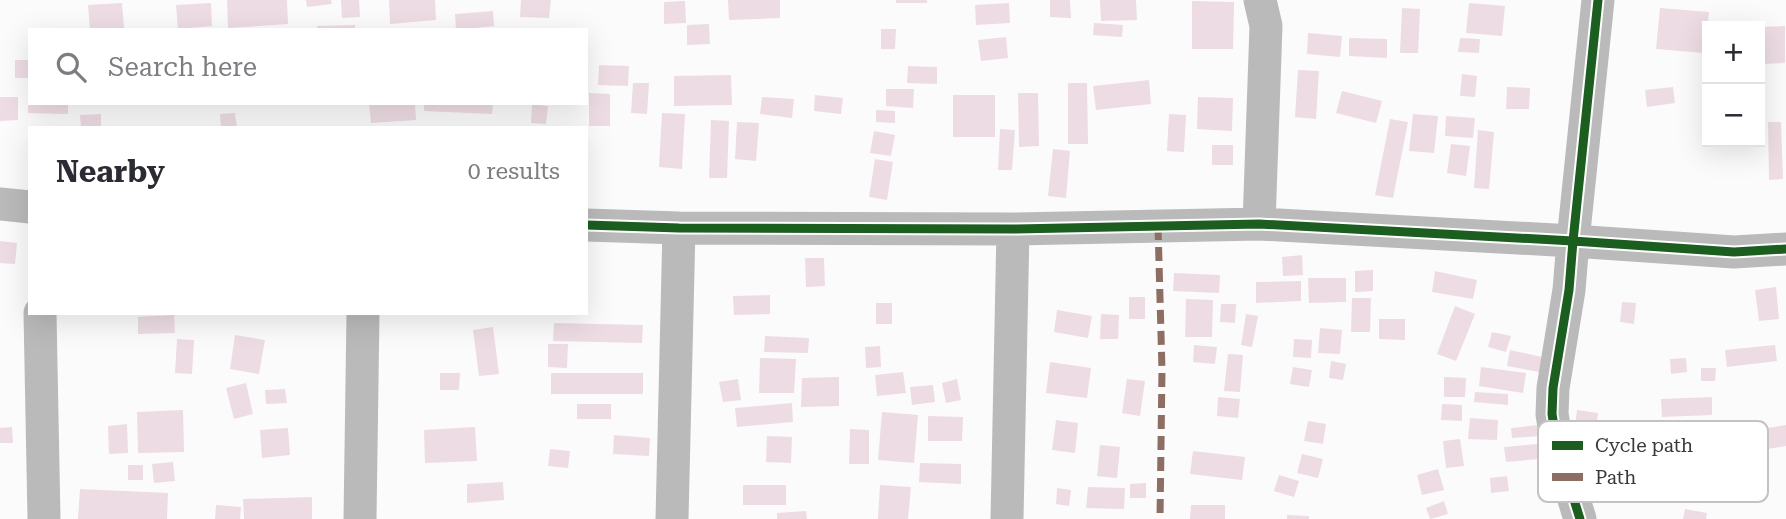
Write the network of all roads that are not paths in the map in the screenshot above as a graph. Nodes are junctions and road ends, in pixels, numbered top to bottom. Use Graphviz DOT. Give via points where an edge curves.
graph roads {
  1 [pos="1260,0"];
  2 [pos="1598,0"];
  3 [pos="0,204"];
  4 [pos="28,207"];
  5 [pos="1259,224"];
  6 [pos="588,225"];
  7 [pos="679,228"];
  8 [pos="1013,229"];
  9 [pos="1573,241"];
  10 [pos="1786,249"];
  11 [pos="40,315"];
  12 [pos="363,315"];
  13 [pos="1553,421"];
  14 [pos="1575,502"];
  15 [pos="44,519"];
  16 [pos="360,519"];
  17 [pos="672,519"];
  18 [pos="1007,519"];
  19 [pos="1580,519"];
  1 -- 5 [label="street" via="1266,26"];
  2 -- 9 [label="street"];
  3 -- 4 [label="street"];
  5 -- 8 [label="street"];
  5 -- 9 [label="street"];
  6 -- 7 [label="street"];
  7 -- 8 [label="street"];
  7 -- 17 [label="street"];
  8 -- 18 [label="street"];
  9 -- 10 [label="street" via="1734,251"];
  9 -- 13 [label="street" via="1553,388"];
  11 -- 15 [label="street"];
  12 -- 16 [label="street"];
  14 -- 19 [label="street"];
}
